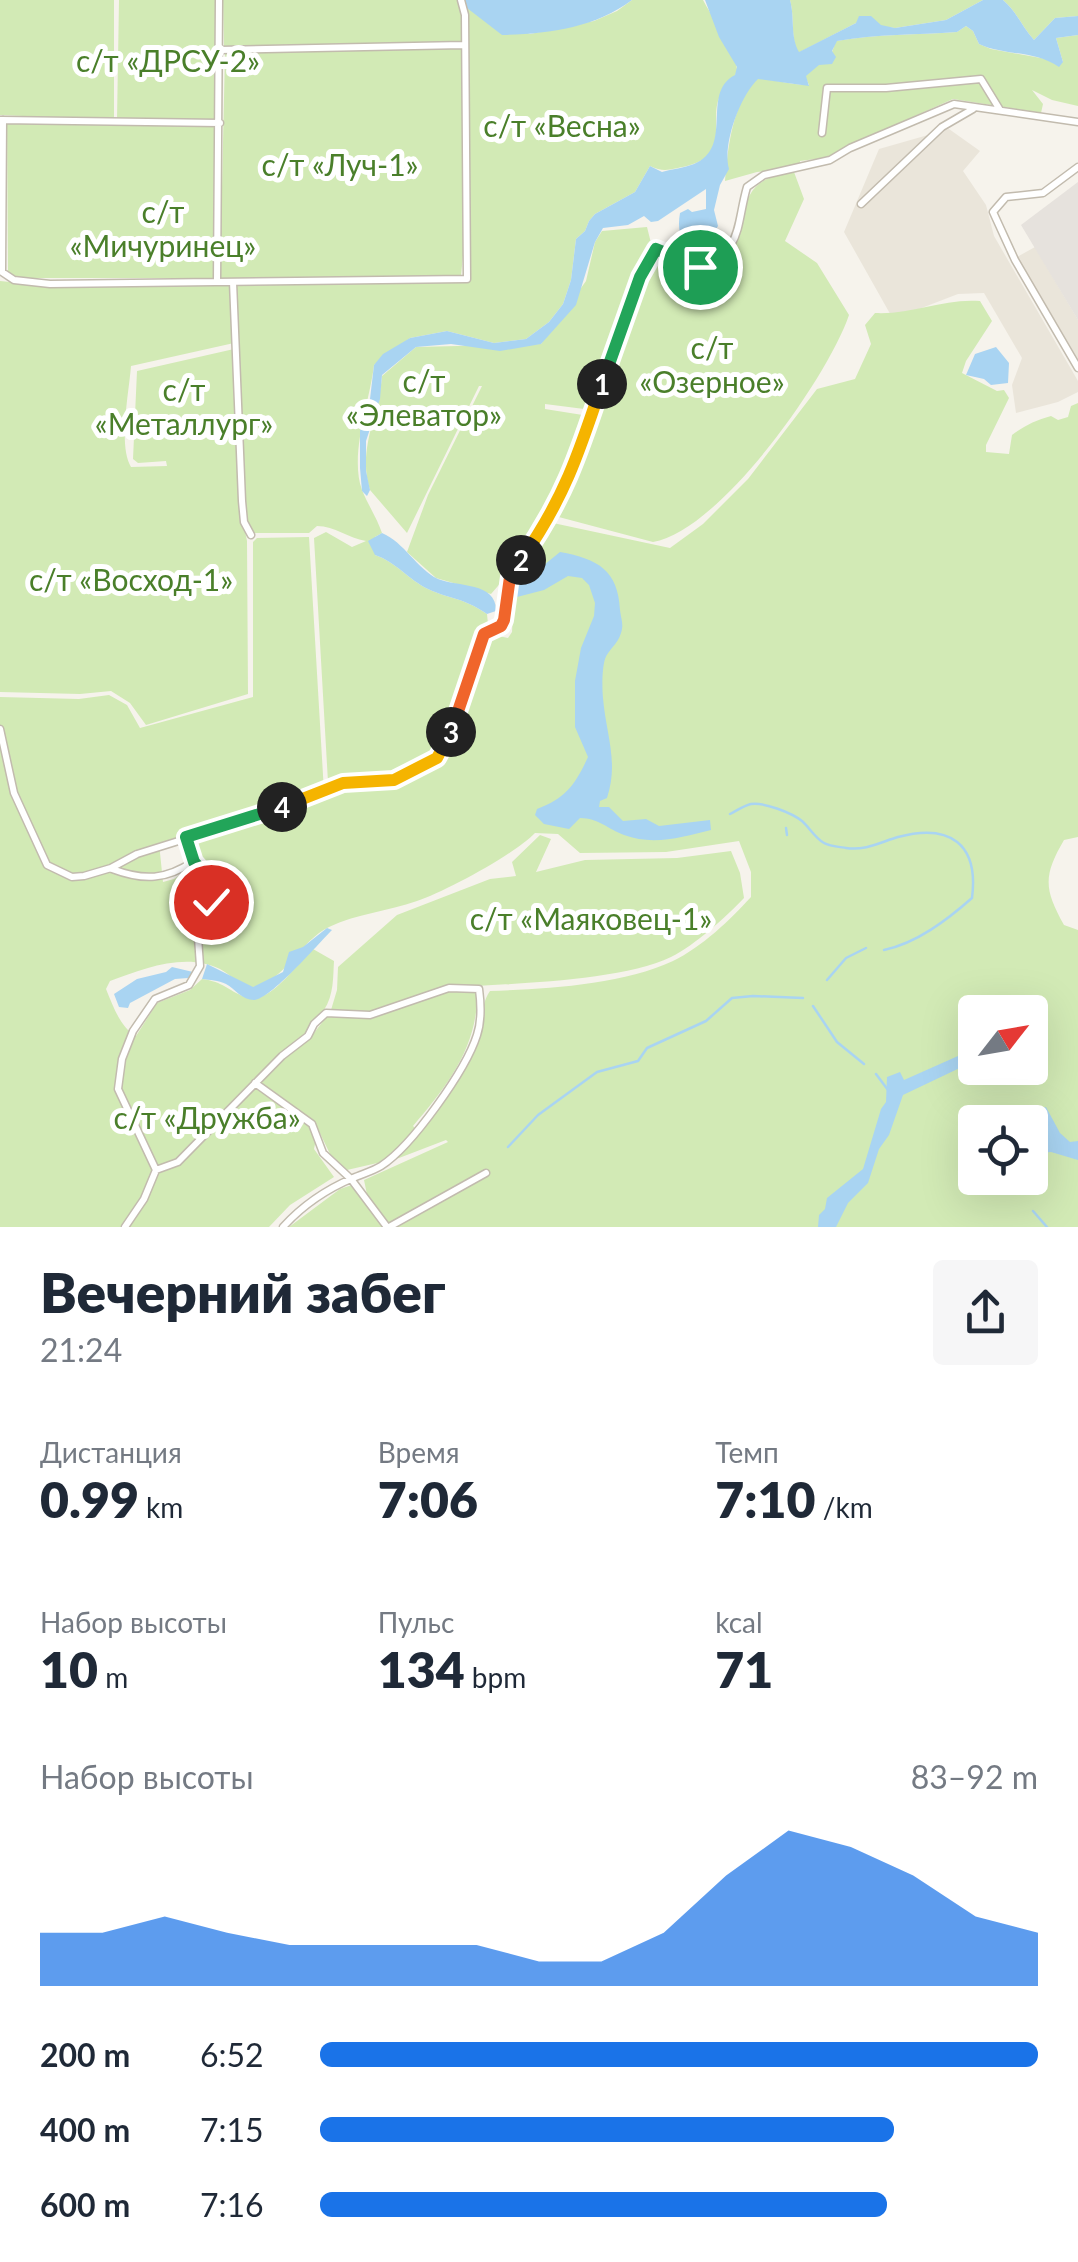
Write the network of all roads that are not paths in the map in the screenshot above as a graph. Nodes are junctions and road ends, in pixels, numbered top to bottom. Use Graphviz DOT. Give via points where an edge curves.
graph roads {
  1 [pos="219,0"];
  2 [pos="461,0"];
  3 [pos="464,45"];
  4 [pos="220,50"];
  5 [pos="974,108"];
  6 [pos="1001,111"];
  7 [pos="1,120"];
  8 [pos="1078,122"];
  9 [pos="220,123"];
  10 [pos="822,133"];
  11 [pos="1078,167"];
  12 [pos="860,204"];
  13 [pos="216,282"];
  14 [pos="233,282"];
  15 [pos="1078,368"];
  16 [pos="251,535"];
  17 [pos="0,729"];
  18 [pos="186,837"];
  19 [pos="194,862"];
  20 [pos="111,868"];
  21 [pos="255,1084"];
  22 [pos="156,1170"];
  23 [pos="486,1173"];
  24 [pos="351,1178"];
  25 [pos="125,1227"];
  26 [pos="283,1227"];
  27 [pos="388,1227"];
  1 -- 4 [label="street"];
  2 -- 3 [label="street"];
  3 -- 4 [label="street"];
  3 -- 14 [label="street" via="467,278"];
  4 -- 9 [label="street"];
  5 -- 6 [label="street"];
  5 -- 12 [label="street" via="942,128"];
  5 -- 18 [label="street" via="954,104 830,160 764,176 747,187 734,244 721,260 700,267 656,249 640,277 567,484 510,577 504,620 484,634 458,721 437,758 394,780 343,783"];
  6 -- 8 [label="street"];
  6 -- 10 [label="street" via="981,79 828,88"];
  7 -- 9 [label="street"];
  7 -- 13 [label="street" via="2,272 50,284"];
  9 -- 13 [label="street"];
  11 -- 15 [label="street" via="1043,193 1006,197 993,212"];
  13 -- 14 [label="street"];
  14 -- 16 [label="street" via="242,501"];
  17 -- 20 [label="street" via="14,793 46,864 72,877"];
  18 -- 19 [label="street"];
  18 -- 20 [label="street"];
  19 -- 20 [label="street" via="169,877"];
  19 -- 22 [label="street" via="219,890 197,923 200,966 189,986 156,999 144,1012 122,1060 118,1089"];
  21 -- 22 [label="street" via="178,1162"];
  21 -- 24 [label="street" via="312,1124 323,1153"];
  21 -- 24 [label="street" via="326,1013 370,1015 448,988 479,989 477,1036 452,1083 406,1143 381,1166"];
  22 -- 25 [label="street"];
  23 -- 27 [label="street"];
  24 -- 26 [label="street"];
  24 -- 27 [label="street"];
}
